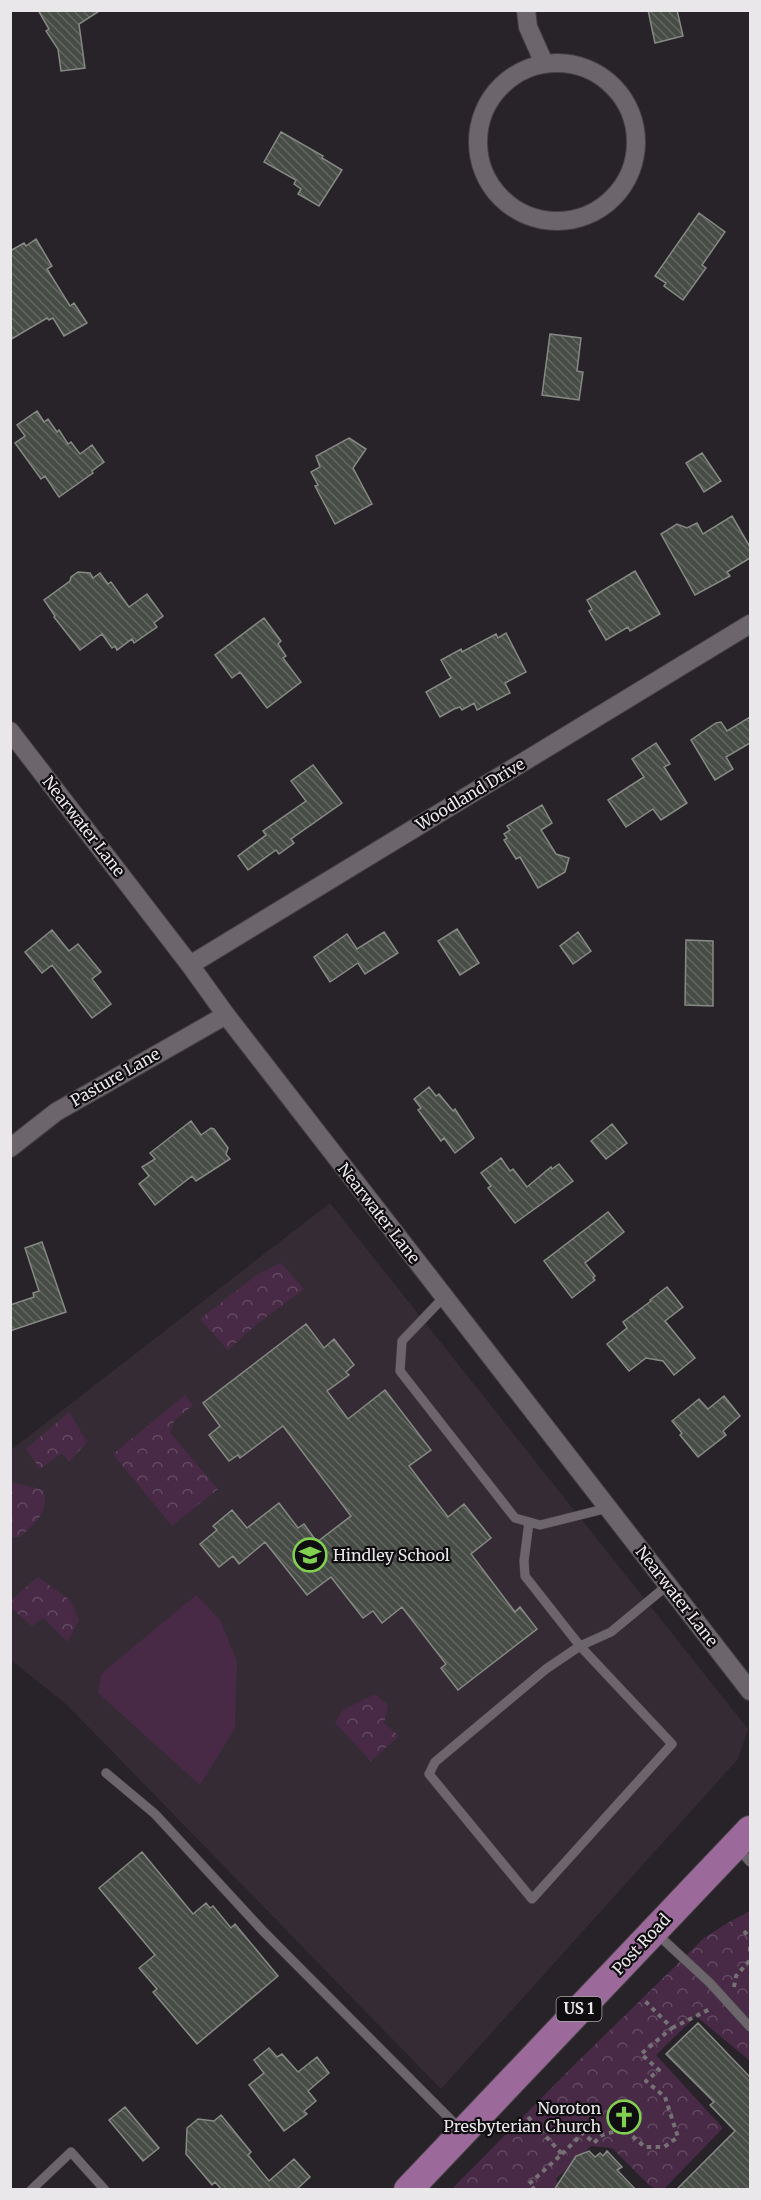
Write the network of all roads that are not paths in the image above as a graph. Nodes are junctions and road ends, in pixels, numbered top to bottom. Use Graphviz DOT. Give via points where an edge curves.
graph roads {
  1 [pos="526,10"];
  2 [pos="544,63"];
  3 [pos="750,624"];
  4 [pos="10,731"];
  5 [pos="190,965"];
  6 [pos="226,1014"];
  7 [pos="10,1148"];
  8 [pos="444,1297"];
  9 [pos="608,1508"];
  10 [pos="529,1522"];
  11 [pos="669,1584"];
  12 [pos="580,1646"];
  13 [pos="750,1691"];
  14 [pos="106,1773"];
  15 [pos="745,1846"];
  16 [pos="654,1930"];
  17 [pos="750,2026"];
  18 [pos="463,2132"];
  19 [pos="31,2190"];
  20 [pos="105,2190"];
  21 [pos="408,2190"];
  1 -- 2 [label="street" via="528,27"];
  2 -- 2 [label="street" via="571,63 596,72 617,89 631,111 637,138 634,164 622,189 603,207 578,218 552,221 518,211 503,201 487,180 478,154 479,128 487,105 501,85 521,71"];
  3 -- 5 [label="street, Woodland Drive"];
  4 -- 5 [label="street, Nearwater Lane"];
  5 -- 6 [label="street, Nearwater Lane"];
  6 -- 7 [label="street, Pasture Lane" via="56,1112"];
  6 -- 8 [label="street, Nearwater Lane"];
  8 -- 9 [label="street, Nearwater Lane"];
  8 -- 10 [label="lane" via="402,1341 400,1371 515,1518"];
  9 -- 10 [label="lane" via="540,1525"];
  9 -- 11 [label="street, Nearwater Lane"];
  10 -- 12 [label="lane" via="525,1576"];
  11 -- 12 [label="lane" via="611,1632"];
  11 -- 13 [label="street, Nearwater Lane"];
  12 -- 12 [label="lane" via="546,1669 435,1762 429,1774 532,1899 672,1744"];
  14 -- 18 [label="lane" via="155,1814 263,1931"];
  15 -- 16 [label="main road, Post Road / US 1"];
  16 -- 17 [label="lane"];
  16 -- 18 [label="main road, Post Road / US 1"];
  18 -- 21 [label="main road, Post Road / US 1"];
  19 -- 20 [label="lane" via="71,2152"];
}
